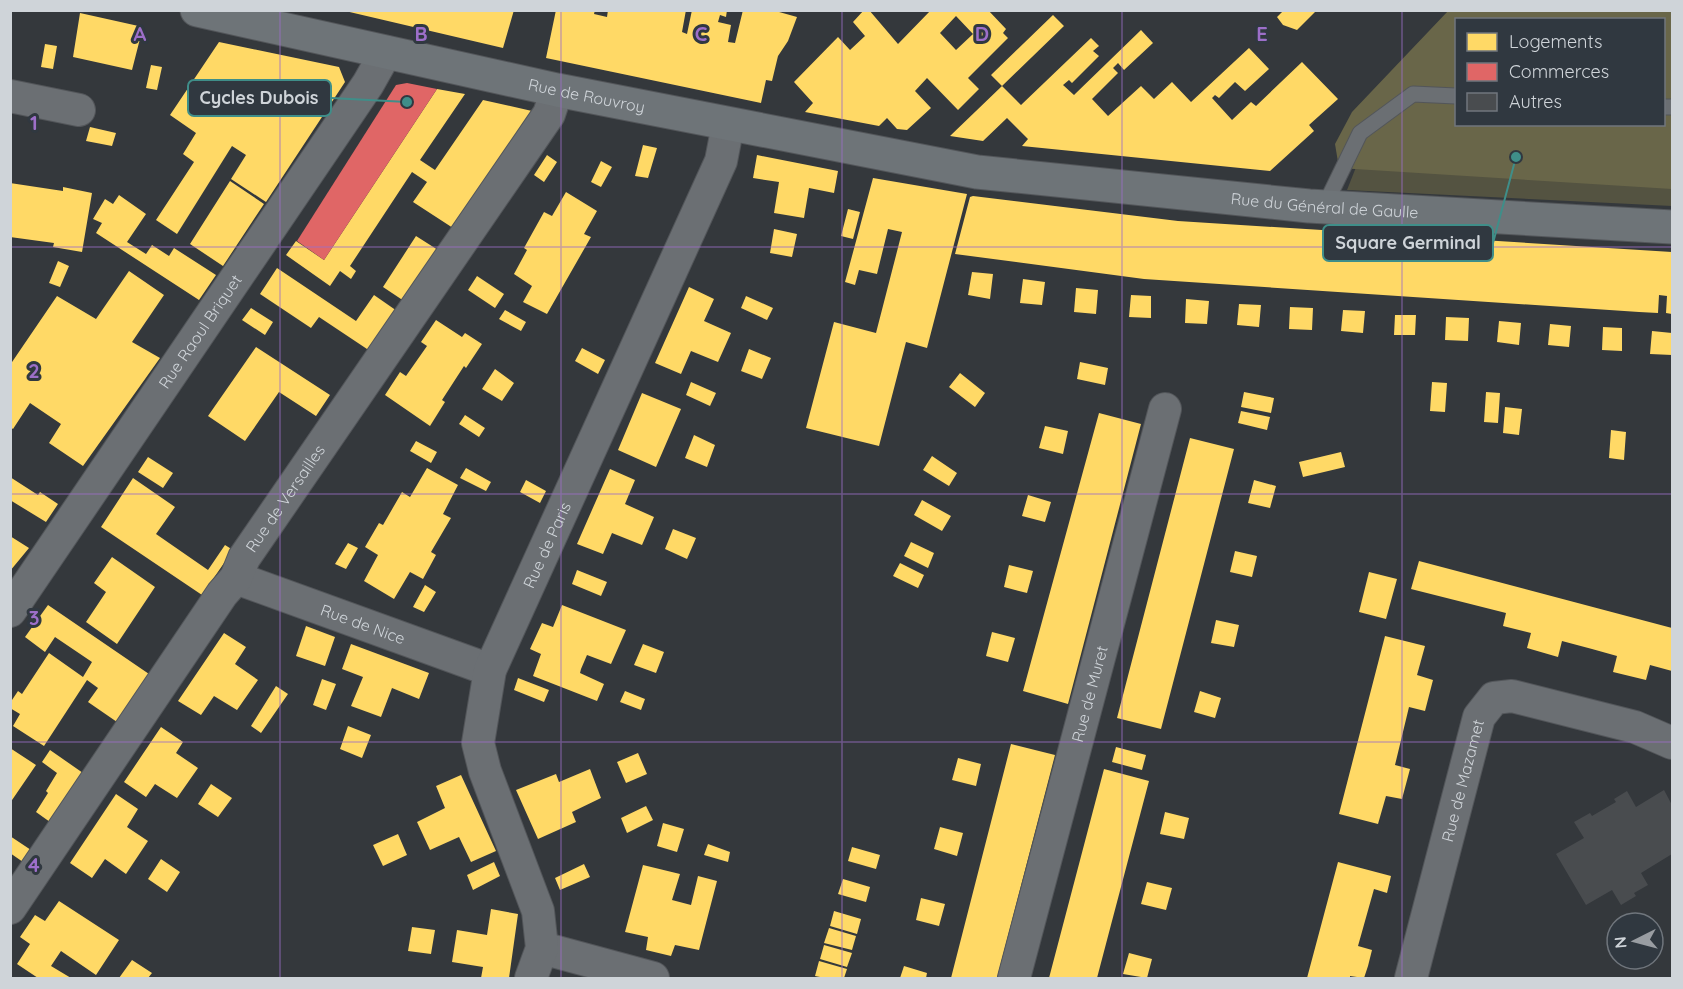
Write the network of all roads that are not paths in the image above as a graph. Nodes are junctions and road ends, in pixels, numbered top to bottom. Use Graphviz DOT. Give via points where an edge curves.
graph roads {
  1 [pos="197,10"];
  2 [pos="386,52"];
  3 [pos="556,90"];
  4 [pos="10,96"];
  5 [pos="1455,96"];
  6 [pos="79,110"];
  7 [pos="728,125"];
  8 [pos="977,171"];
  9 [pos="1324,207"];
  10 [pos="1672,227"];
  11 [pos="1165,409"];
  12 [pos="236,578"];
  13 [pos="10,610"];
  14 [pos="490,670"];
  15 [pos="1672,743"];
  16 [pos="10,908"];
  17 [pos="542,948"];
  18 [pos="531,978"];
  19 [pos="653,978"];
  20 [pos="1014,978"];
  21 [pos="1411,978"];
  1 -- 2 [label="street, Rue de Rouvroy"];
  2 -- 3 [label="street, Rue de Rouvroy"];
  2 -- 13 [label="street, Rue Raoul Briquet"];
  3 -- 7 [label="street, Rue de Rouvroy"];
  3 -- 12 [label="street, Rue de Versailles" via="549,114 244,558"];
  4 -- 6 [label="street"];
  5 -- 9 [label="lane" via="1413,94 1360,133"];
  7 -- 8 [label="street, Rue de Rouvroy"];
  7 -- 14 [label="street, Rue de Paris" via="721,161"];
  8 -- 9 [label="street, Rue du Général de Gaulle"];
  9 -- 10 [label="street, Rue du Général de Gaulle"];
  11 -- 20 [label="street, Rue de Muret"];
  12 -- 14 [label="street, Rue de Nice"];
  12 -- 16 [label="street, Rue de Versailles"];
  14 -- 17 [label="street, Rue de Paris" via="478,743 538,911"];
  15 -- 21 [label="street, Rue de Mazamet" via="1635,727 1512,696 1494,698 1479,717"];
  17 -- 18 [label="street, Rue de Paris"];
  17 -- 19 [label="street"];
}
